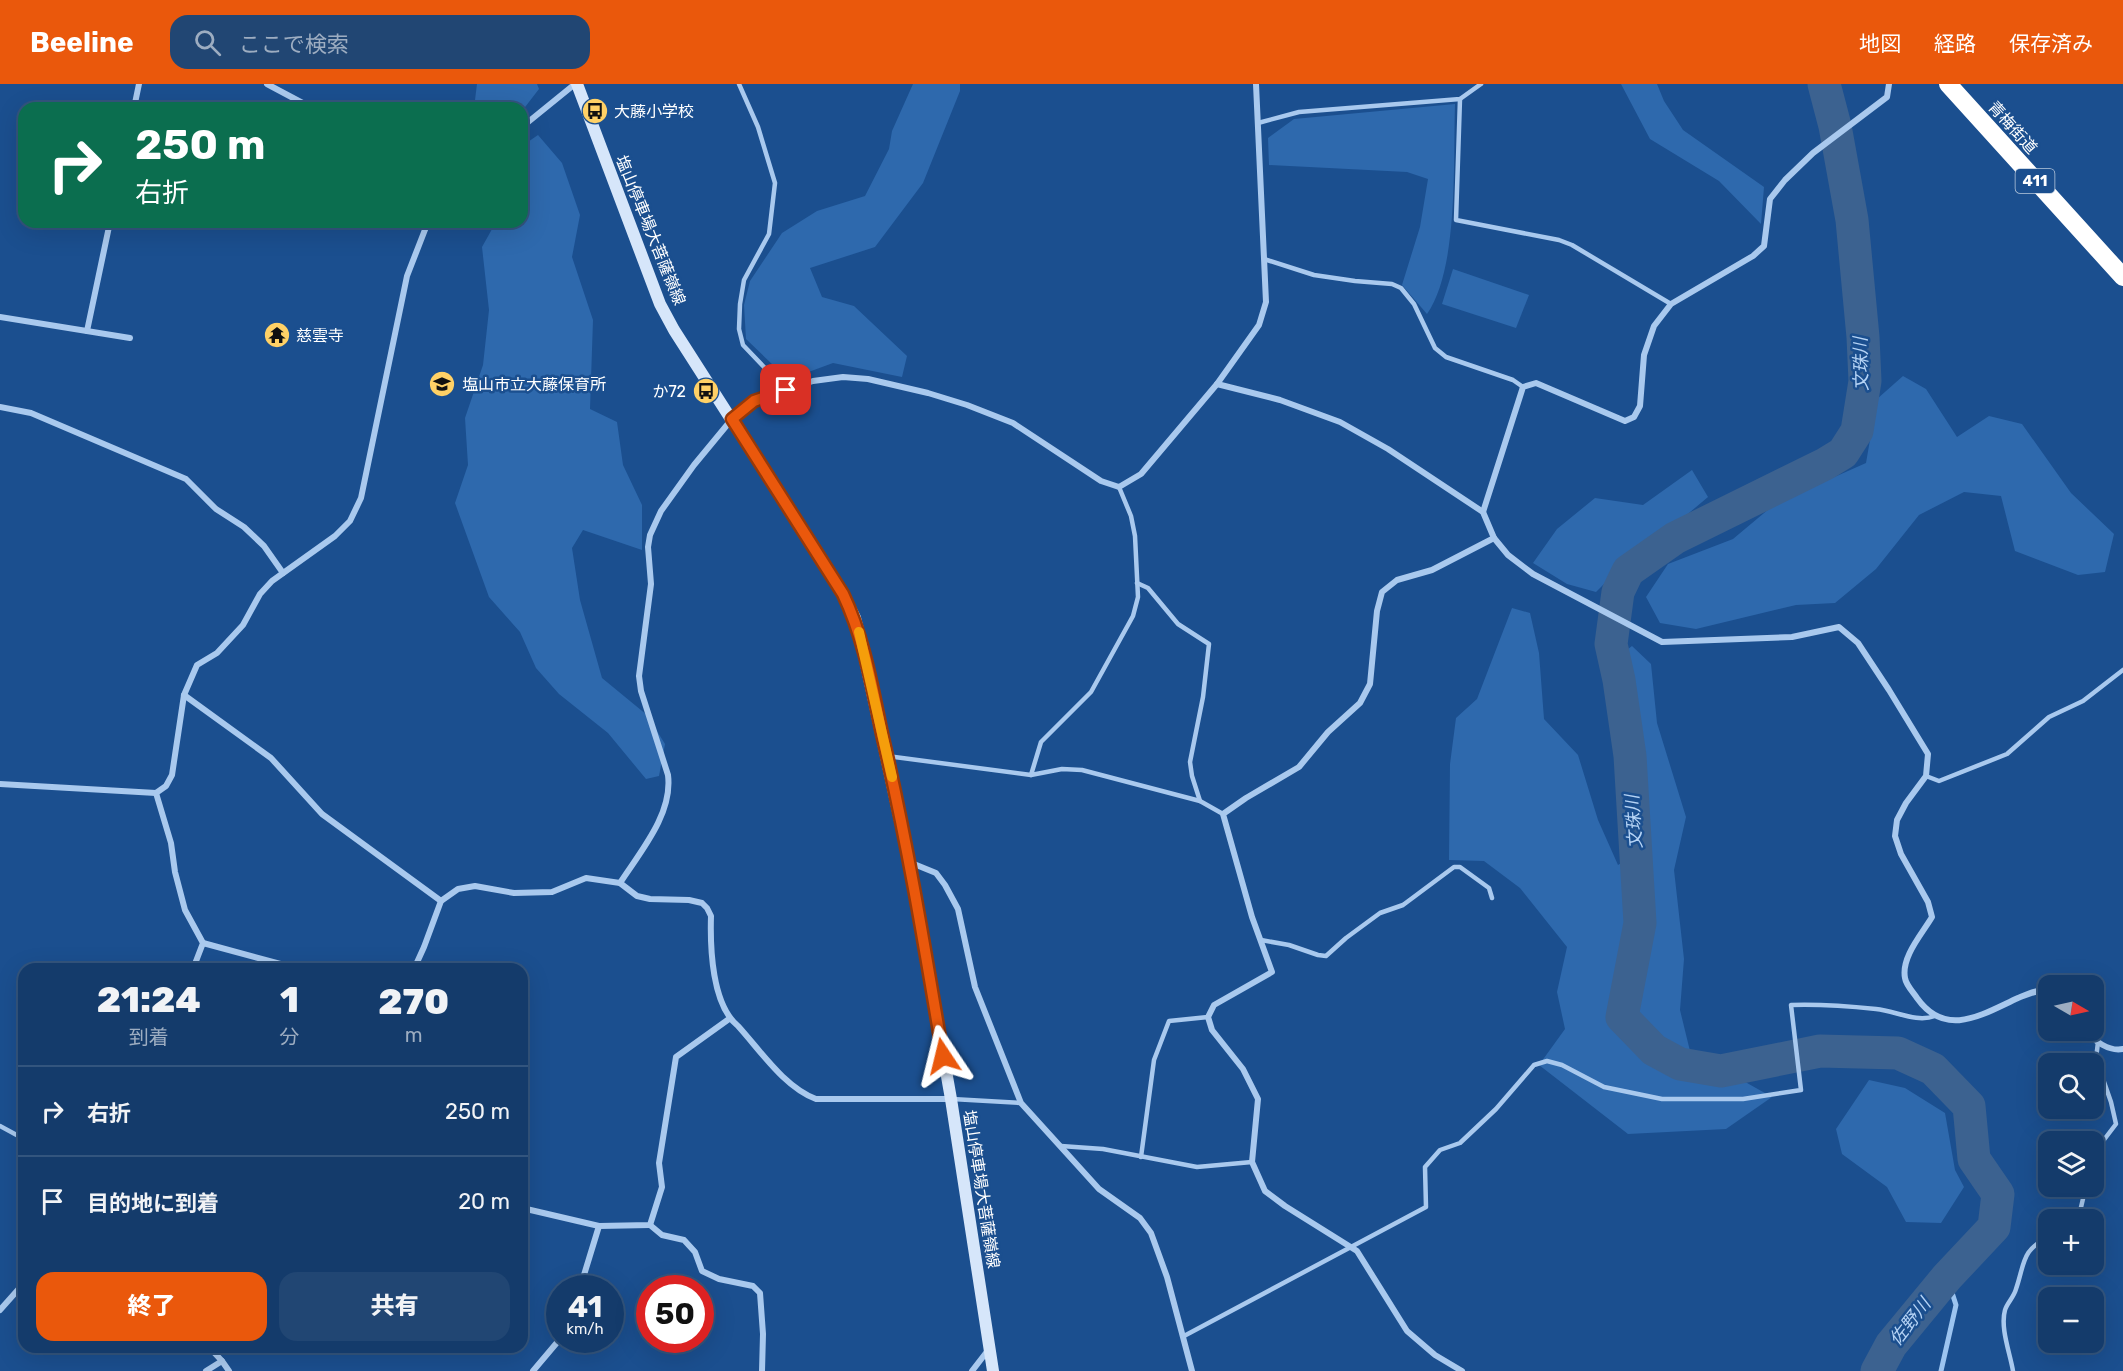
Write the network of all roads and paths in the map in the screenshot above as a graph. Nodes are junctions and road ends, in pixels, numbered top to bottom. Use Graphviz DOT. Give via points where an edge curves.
graph roads {
  1 [pos="139,84"];
  2 [pos="267,84"];
  3 [pos="576,84"];
  4 [pos="739,84"];
  5 [pos="1256,84"];
  6 [pos="1482,84"];
  7 [pos="1889,84"];
  8 [pos="1948,84"];
  9 [pos="1460,99"];
  10 [pos="135,102"];
  11 [pos="301,102"];
  12 [pos="528,122"];
  13 [pos="1258,123"];
  14 [pos="109,228"];
  15 [pos="426,228"];
  16 [pos="1264,259"];
  17 [pos="2123,277"];
  18 [pos="1671,304"];
  19 [pos="0,317"];
  20 [pos="87,331"];
  21 [pos="130,338"];
  22 [pos="1217,384"];
  23 [pos="1523,387"];
  24 [pos="786,390"];
  25 [pos="0,407"];
  26 [pos="732,419"];
  27 [pos="1119,487"];
  28 [pos="1483,512"];
  29 [pos="1494,538"];
  30 [pos="283,573"];
  31 [pos="1137,583"];
  32 [pos="2123,670"];
  33 [pos="184,695"];
  34 [pos="888,756"];
  35 [pos="1031,775"];
  36 [pos="1926,776"];
  37 [pos="0,784"];
  38 [pos="156,792"];
  39 [pos="1200,801"];
  40 [pos="1223,813"];
  41 [pos="909,862"];
  42 [pos="620,883"];
  43 [pos="1492,898"];
  44 [pos="441,901"];
  45 [pos="1260,940"];
  46 [pos="203,943"];
  47 [pos="195,963"];
  48 [pos="277,963"];
  49 [pos="417,963"];
  50 [pos="2038,991"];
  51 [pos="1935,1016"];
  52 [pos="1208,1017"];
  53 [pos="729,1019"];
  54 [pos="2098,1042"];
  55 [pos="2123,1049"];
  56 [pos="951,1099"];
  57 [pos="1021,1103"];
  58 [pos="0,1126"];
  59 [pos="18,1136"];
  60 [pos="2104,1140"];
  61 [pos="1061,1146"];
  62 [pos="1141,1157"];
  63 [pos="1252,1162"];
  64 [pos="528,1209"];
  65 [pos="650,1225"];
  66 [pos="598,1226"];
  67 [pos="2038,1242"];
  68 [pos="1351,1247"];
  69 [pos="584,1275"];
  70 [pos="18,1290"];
  71 [pos="0,1310"];
  72 [pos="1184,1336"];
  73 [pos="989,1349"];
  74 [pos="214,1353"];
  75 [pos="548,1353"];
  76 [pos="222,1361"];
  77 [pos="206,1371"];
  78 [pos="228,1371"];
  79 [pos="533,1371"];
  80 [pos="762,1371"];
  81 [pos="972,1371"];
  82 [pos="993,1371"];
  83 [pos="1192,1371"];
  84 [pos="1462,1371"];
  85 [pos="2013,1371"];
  1 -- 10 [label="street"];
  2 -- 11 [label="street"];
  3 -- 12 [label="street"];
  3 -- 26 [label="main road, 塩山停車場大菩薩嶺線" via="660,304"];
  4 -- 24 [label="lane" via="758,127 775,183 769,234 744,280 739,328 743,345"];
  5 -- 13 [label="street"];
  6 -- 9 [label="lane"];
  7 -- 18 [label="street" via="1887,98 1814,153 1770,199 1764,246"];
  8 -- 17 [label="highway, 青梅街道 / 411"];
  9 -- 13 [label="lane" via="1299,112"];
  9 -- 18 [label="lane" via="1456,220 1572,245"];
  13 -- 16 [label="street"];
  14 -- 20 [label="street"];
  15 -- 30 [label="street" via="407,276 360,498 350,521 335,536"];
  16 -- 22 [label="street" via="1266,302 1259,325"];
  16 -- 23 [label="lane" via="1314,275 1401,288 1414,304 1435,348 1446,357"];
  18 -- 23 [label="street" via="1654,326 1644,355 1640,406 1634,417 1625,421 1536,383"];
  19 -- 20 [label="street"];
  20 -- 21 [label="street"];
  22 -- 27 [label="street" via="1142,474"];
  22 -- 28 [label="street" via="1280,400 1340,422"];
  23 -- 28 [label="street"];
  24 -- 26 [label="street" via="754,401"];
  24 -- 27 [label="street" via="843,377 928,393 1013,423 1101,481"];
  25 -- 30 [label="street" via="31,413 186,478 216,509 264,546"];
  26 -- 34 [label="main road, 塩山停車場大菩薩嶺線" via="855,618"];
  26 -- 42 [label="street" via="661,511 650,535 651,584 639,676 669,788 663,816"];
  27 -- 31 [label="lane" via="1135,536"];
  28 -- 29 [label="street"];
  29 -- 36 [label="street" via="1533,574 1662,642 1792,637 1839,627 1857,643 1928,754"];
  29 -- 40 [label="street" via="1432,570 1397,579 1382,592 1370,684 1360,703 1328,732 1299,767"];
  30 -- 33 [label="street" via="260,594 243,625 216,653 197,665"];
  31 -- 35 [label="lane" via="1133,616 1091,692 1041,742"];
  31 -- 39 [label="lane" via="1148,588 1178,624 1209,644 1190,762"];
  32 -- 36 [label="lane" via="2083,701 2049,717 2007,754 1939,781"];
  33 -- 38 [label="street" via="172,775 166,786"];
  33 -- 44 [label="street" via="271,758 322,814"];
  34 -- 35 [label="lane"];
  34 -- 41 [label="main road, 塩山停車場大菩薩嶺線"];
  35 -- 39 [label="lane" via="1082,770"];
  36 -- 51 [label="street" via="1897,820 1895,836 1932,917 1905,964 1905,981"];
  37 -- 38 [label="street"];
  38 -- 46 [label="street" via="185,910"];
  39 -- 40 [label="lane"];
  40 -- 45 [label="street"];
  41 -- 56 [label="main road, 塩山停車場大菩薩嶺線"];
  41 -- 57 [label="street" via="936,873 958,909 975,987"];
  42 -- 44 [label="street" via="586,878 552,892 514,893 475,886 458,889"];
  42 -- 53 [label="street" via="637,896 689,900 707,908 711,916 713,976"];
  43 -- 45 [label="lane" via="1489,888 1460,867 1454,867 1403,905 1380,913 1326,956"];
  44 -- 49 [label="street"];
  45 -- 52 [label="street" via="1272,972 1214,1005"];
  46 -- 47 [label="street"];
  46 -- 48 [label="street"];
  50 -- 51 [label="street" via="1971,1020"];
  51 -- 68 [label="lane" via="1925,1020 1828,1004 1791,1005 1801,1090 1743,1099 1662,1099 1604,1087 1547,1061 1534,1065 1460,1143 1440,1150 1425,1167 1426,1207"];
  52 -- 62 [label="lane" via="1169,1021 1154,1060"];
  52 -- 63 [label="street" via="1212,1030 1243,1068 1258,1099"];
  53 -- 56 [label="street" via="791,1085 816,1099"];
  53 -- 65 [label="street" via="676,1058 660,1163 662,1187"];
  54 -- 55 [label="street"];
  54 -- 60 [label="lane" via="2096,1059 2115,1125"];
  56 -- 57 [label="lane"];
  56 -- 73 [label="main road, 塩山停車場大菩薩嶺線"];
  57 -- 61 [label="street"];
  58 -- 59 [label="lane"];
  61 -- 62 [label="lane"];
  61 -- 72 [label="street" via="1100,1189 1140,1218 1151,1233"];
  62 -- 63 [label="lane" via="1197,1167"];
  63 -- 68 [label="street" via="1265,1191"];
  64 -- 66 [label="street"];
  65 -- 66 [label="street"];
  65 -- 80 [label="street" via="662,1234 684,1240 695,1252 702,1271 753,1286 760,1293"];
  66 -- 69 [label="street"];
  67 -- 85 [label="lane" via="2027,1252 2005,1310"];
  68 -- 72 [label="lane"];
  68 -- 84 [label="street" via="1407,1331"];
  70 -- 71 [label="street"];
  72 -- 83 [label="street"];
  73 -- 81 [label="street"];
  73 -- 82 [label="main road, 塩山停車場大菩薩嶺線"];
  74 -- 76 [label="street"];
  75 -- 79 [label="street"];
  76 -- 77 [label="street"];
  76 -- 78 [label="street"];
}
